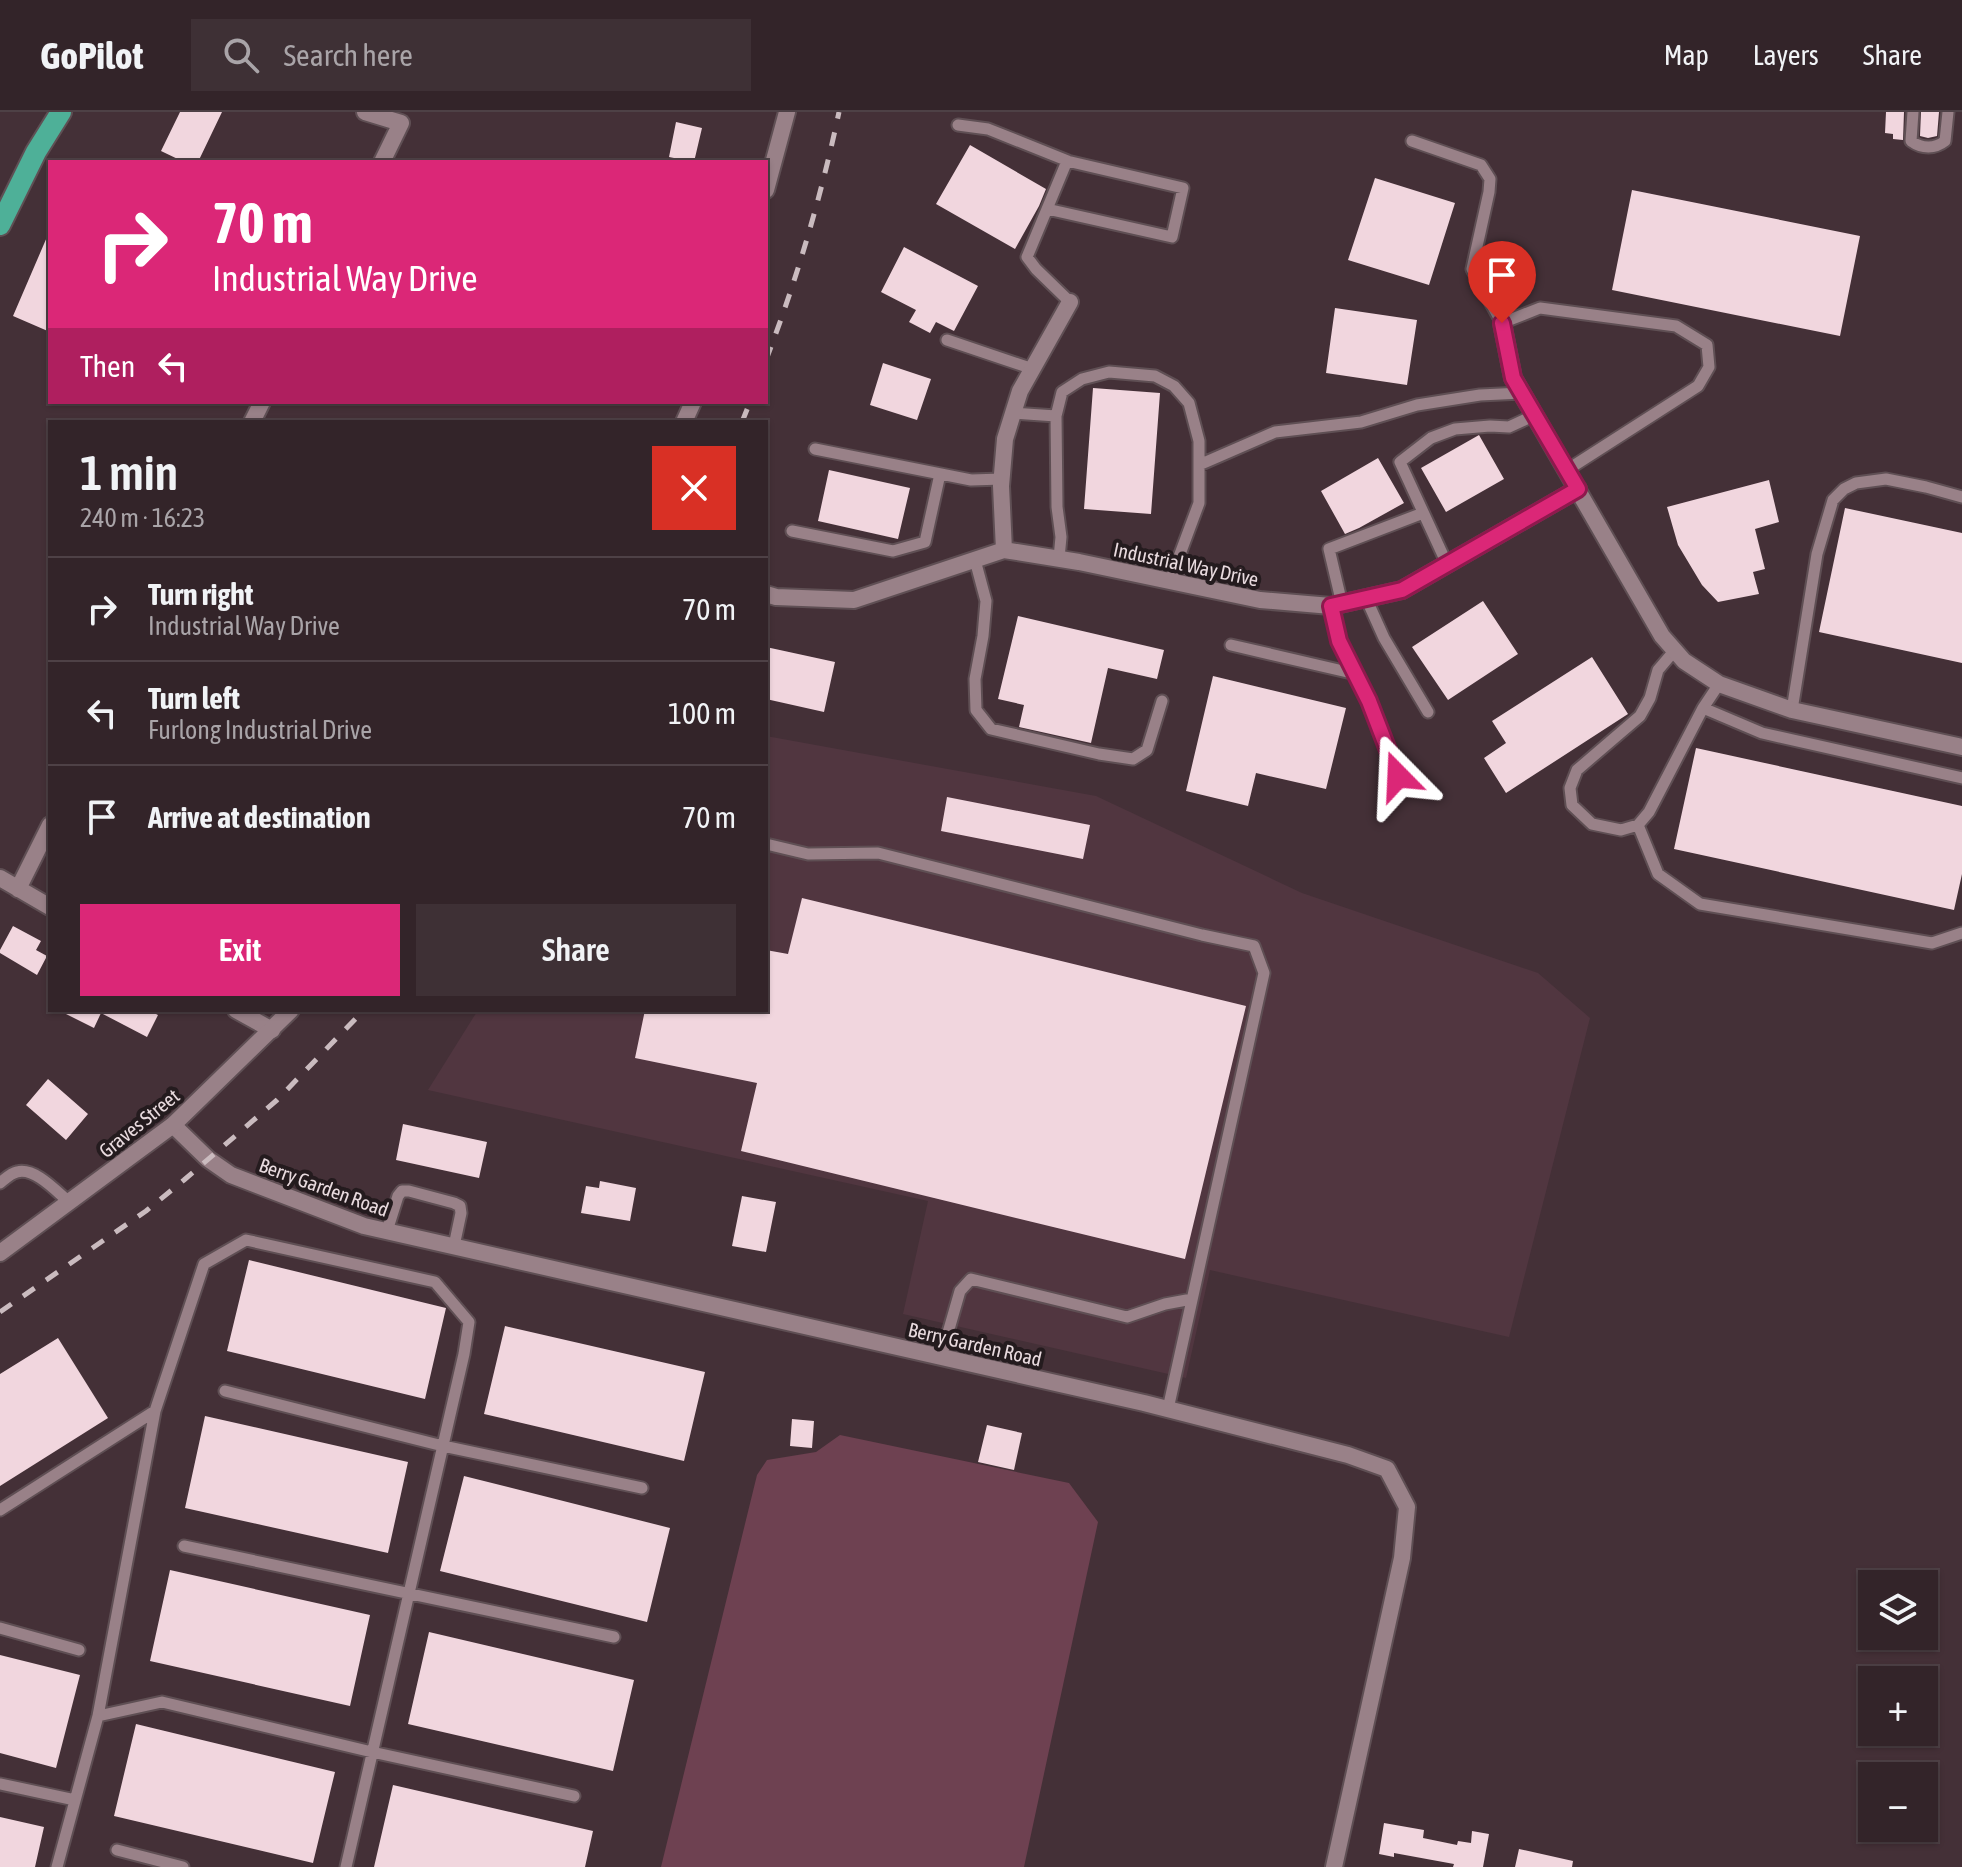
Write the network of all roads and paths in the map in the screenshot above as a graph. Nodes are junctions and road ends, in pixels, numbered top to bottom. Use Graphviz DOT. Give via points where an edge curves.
graph roads {
  1 [pos="61,112"];
  2 [pos="365,112"];
  3 [pos="787,112"];
  4 [pos="1913,112"];
  5 [pos="1948,112"];
  6 [pos="958,125"];
  7 [pos="1412,141"];
  8 [pos="383,160"];
  9 [pos="1068,161"];
  10 [pos="768,183"];
  11 [pos="1047,209"];
  12 [pos="0,225"];
  13 [pos="1070,302"];
  14 [pos="1502,323"];
  15 [pos="947,340"];
  16 [pos="1033,369"];
  17 [pos="1522,393"];
  18 [pos="1013,413"];
  19 [pos="1535,415"];
  20 [pos="1056,416"];
  21 [pos="815,449"];
  22 [pos="1199,465"];
  23 [pos="1567,470"];
  24 [pos="940,474"];
  25 [pos="1002,479"];
  26 [pos="1578,489"];
  27 [pos="1962,497"];
  28 [pos="1423,513"];
  29 [pos="792,531"];
  30 [pos="1004,550"];
  31 [pos="1059,558"];
  32 [pos="975,560"];
  33 [pos="1447,564"];
  34 [pos="1170,581"];
  35 [pos="768,595"];
  36 [pos="1366,598"];
  37 [pos="1337,605"];
  38 [pos="1231,645"];
  39 [pos="1675,650"];
  40 [pos="1356,674"];
  41 [pos="1719,684"];
  42 [pos="1162,701"];
  43 [pos="1703,708"];
  44 [pos="1792,710"];
  45 [pos="1428,712"];
  46 [pos="1962,747"];
  47 [pos="1398,776"];
  48 [pos="1962,778"];
  49 [pos="1638,825"];
  50 [pos="48,829"];
  51 [pos="768,844"];
  52 [pos="0,878"];
  53 [pos="18,889"];
  54 [pos="48,906"];
  55 [pos="1962,933"];
  56 [pos="240,1012"];
  57 [pos="289,1012"];
  58 [pos="272,1030"];
  59 [pos="173,1125"];
  60 [pos="0,1183"];
  61 [pos="69,1202"];
  62 [pos="387,1231"];
  63 [pos="454,1246"];
  64 [pos="0,1253"];
  65 [pos="1192,1299"];
  66 [pos="941,1357"];
  67 [pos="225,1391"];
  68 [pos="1168,1409"];
  69 [pos="155,1411"];
  70 [pos="443,1446"];
  71 [pos="642,1488"];
  72 [pos="0,1510"];
  73 [pos="184,1546"];
  74 [pos="408,1595"];
  75 [pos="0,1628"];
  76 [pos="614,1637"];
  77 [pos="79,1650"];
  78 [pos="98,1716"];
  79 [pos="372,1752"];
  80 [pos="0,1784"];
  81 [pos="574,1796"];
  82 [pos="75,1800"];
  83 [pos="117,1850"];
  84 [pos="57,1867"];
  85 [pos="183,1867"];
  86 [pos="346,1867"];
  87 [pos="1334,1867"];
  1 -- 12 [label="main road"];
  2 -- 8 [label="street" via="401,123"];
  3 -- 10 [label="street"];
  4 -- 5 [label="lane" via="1911,141 1937,147 1945,141"];
  6 -- 9 [label="lane" via="988,129"];
  7 -- 14 [label="lane" via="1481,165 1490,179 1472,269"];
  9 -- 11 [label="lane"];
  9 -- 11 [label="lane" via="1183,188 1172,237"];
  11 -- 13 [label="lane" via="1027,257"];
  13 -- 16 [label="street"];
  14 -- 17 [label="street" via="1513,378"];
  14 -- 23 [label="lane" via="1540,308 1676,326 1707,345 1709,367 1698,386"];
  15 -- 16 [label="lane"];
  16 -- 18 [label="street"];
  17 -- 19 [label="street"];
  17 -- 22 [label="lane" via="1480,395 1417,405 1361,422 1275,432"];
  18 -- 20 [label="lane"];
  18 -- 25 [label="street"];
  19 -- 23 [label="street"];
  19 -- 28 [label="lane" via="1509,427 1455,429 1431,438 1400,462"];
  20 -- 22 [label="lane" via="1062,392 1082,379 1109,372 1155,376 1189,403"];
  20 -- 31 [label="lane"];
  21 -- 24 [label="lane"];
  22 -- 34 [label="lane" via="1199,503"];
  23 -- 26 [label="street"];
  24 -- 25 [label="lane"];
  24 -- 29 [label="lane" via="925,542 893,551"];
  25 -- 30 [label="street"];
  26 -- 33 [label="street, Industrial Way Drive"];
  26 -- 39 [label="street"];
  27 -- 44 [label="lane" via="1886,479 1856,483 1833,500 1817,554"];
  28 -- 33 [label="lane"];
  28 -- 37 [label="lane" via="1329,549"];
  30 -- 31 [label="street, Industrial Way Drive"];
  30 -- 32 [label="street, Industrial Way Drive"];
  31 -- 34 [label="street, Industrial Way Drive"];
  32 -- 35 [label="street, Industrial Way Drive" via="854,600"];
  32 -- 42 [label="lane" via="986,601 976,710 991,729 1133,759 1147,750"];
  33 -- 36 [label="street, Industrial Way Drive" via="1402,590"];
  34 -- 37 [label="street, Industrial Way Drive" via="1260,600"];
  36 -- 37 [label="street, Industrial Way Drive"];
  36 -- 45 [label="lane"];
  37 -- 40 [label="lane" via="1339,641"];
  38 -- 40 [label="lane"];
  39 -- 41 [label="street"];
  39 -- 49 [label="lane" via="1658,670 1640,716 1577,770 1570,788 1572,805 1592,824 1621,830"];
  40 -- 47 [label="lane"];
  41 -- 43 [label="lane"];
  41 -- 44 [label="street"];
  43 -- 48 [label="lane" via="1762,733"];
  43 -- 49 [label="lane"];
  44 -- 46 [label="street"];
  49 -- 55 [label="lane" via="1658,874 1700,904 1932,943"];
  50 -- 53 [label="street"];
  51 -- 65 [label="lane" via="808,854 878,853 1254,946 1264,973"];
  52 -- 53 [label="street"];
  53 -- 54 [label="street"];
  56 -- 58 [label="street"];
  57 -- 58 [label="street, Graves Street"];
  58 -- 59 [label="street, Graves Street"];
  59 -- 61 [label="street, Graves Street"];
  59 -- 62 [label="street, Berry Garden Road" via="231,1175"];
  60 -- 61 [label="lane" via="25,1171"];
  61 -- 64 [label="street, Graves Street"];
  62 -- 63 [label="street, Berry Garden Road"];
  62 -- 63 [label="lane" via="398,1196 409,1191 460,1206"];
  63 -- 66 [label="street, Berry Garden Road"];
  65 -- 66 [label="lane" via="1127,1317 971,1279 960,1291"];
  65 -- 68 [label="lane"];
  66 -- 68 [label="street, Berry Garden Road"];
  67 -- 70 [label="lane"];
  68 -- 87 [label="street, Berry Garden Road" via="1387,1469 1407,1507 1402,1558"];
  69 -- 70 [label="lane" via="204,1264 246,1240 435,1282 469,1322"];
  69 -- 72 [label="lane"];
  69 -- 78 [label="lane"];
  70 -- 71 [label="lane"];
  70 -- 74 [label="lane"];
  73 -- 74 [label="lane"];
  74 -- 76 [label="lane"];
  74 -- 79 [label="lane"];
  75 -- 77 [label="lane"];
  78 -- 79 [label="lane" via="162,1702"];
  78 -- 82 [label="lane"];
  79 -- 81 [label="lane"];
  79 -- 86 [label="lane"];
  80 -- 82 [label="lane"];
  82 -- 84 [label="lane"];
  83 -- 85 [label="lane"];
}
